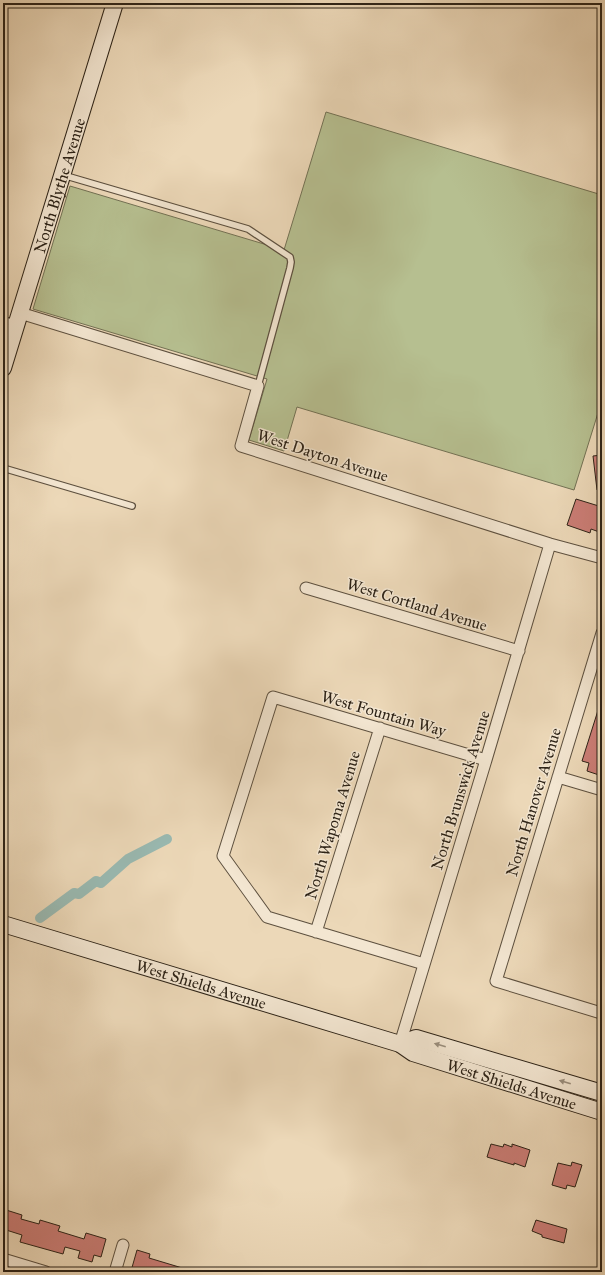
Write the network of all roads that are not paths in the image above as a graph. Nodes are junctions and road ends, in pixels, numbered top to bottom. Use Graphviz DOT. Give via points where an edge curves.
graph roads {
  1 [pos="114,3"];
  2 [pos="62,175"];
  3 [pos="13,319"];
  4 [pos="3,368"];
  5 [pos="258,386"];
  6 [pos="3,468"];
  7 [pos="132,506"];
  8 [pos="550,544"];
  9 [pos="602,558"];
  10 [pos="306,588"];
  11 [pos="602,633"];
  12 [pos="519,651"];
  13 [pos="380,728"];
  14 [pos="486,760"];
  15 [pos="558,777"];
  16 [pos="602,790"];
  17 [pos="3,924"];
  18 [pos="316,932"];
  19 [pos="424,964"];
  20 [pos="602,1012"];
  21 [pos="400,1044"];
  22 [pos="602,1093"];
  23 [pos="602,1112"];
  24 [pos="123,1245"];
  25 [pos="3,1259"];
  26 [pos="46,1272"];
  27 [pos="115,1272"];
  1 -- 2 [label="street, North Blythe Avenue"];
  2 -- 3 [label="street, North Blythe Avenue"];
  2 -- 5 [label="lane" via="248,229 290,257 290,268"];
  3 -- 4 [label="street, North Blythe Avenue"];
  3 -- 5 [label="street"];
  5 -- 8 [label="street, West Dayton Avenue" via="241,446"];
  6 -- 7 [label="lane"];
  8 -- 9 [label="street, West Dayton Avenue"];
  8 -- 12 [label="street, North Brunswick Avenue"];
  10 -- 12 [label="street, West Cortland Avenue"];
  11 -- 15 [label="street, North Hanover Avenue"];
  12 -- 14 [label="street, North Brunswick Avenue"];
  13 -- 14 [label="street, West Fountain Way"];
  13 -- 18 [label="street, North Wapoma Avenue"];
  13 -- 18 [label="street, West Fountain Way" via="273,697 223,856 267,917"];
  14 -- 19 [label="street, North Brunswick Avenue"];
  15 -- 16 [label="street"];
  15 -- 20 [label="street, North Hanover Avenue" via="496,981"];
  17 -- 21 [label="street, West Shields Avenue"];
  18 -- 19 [label="street"];
  19 -- 21 [label="street, North Brunswick Avenue"];
  22 -- 21 [label="street, West Shields Avenue, one-way" via="416,1038"];
  21 -- 23 [label="street, West Shields Avenue" via="413,1053"];
  24 -- 27 [label="street"];
  25 -- 26 [label="street"];
}
